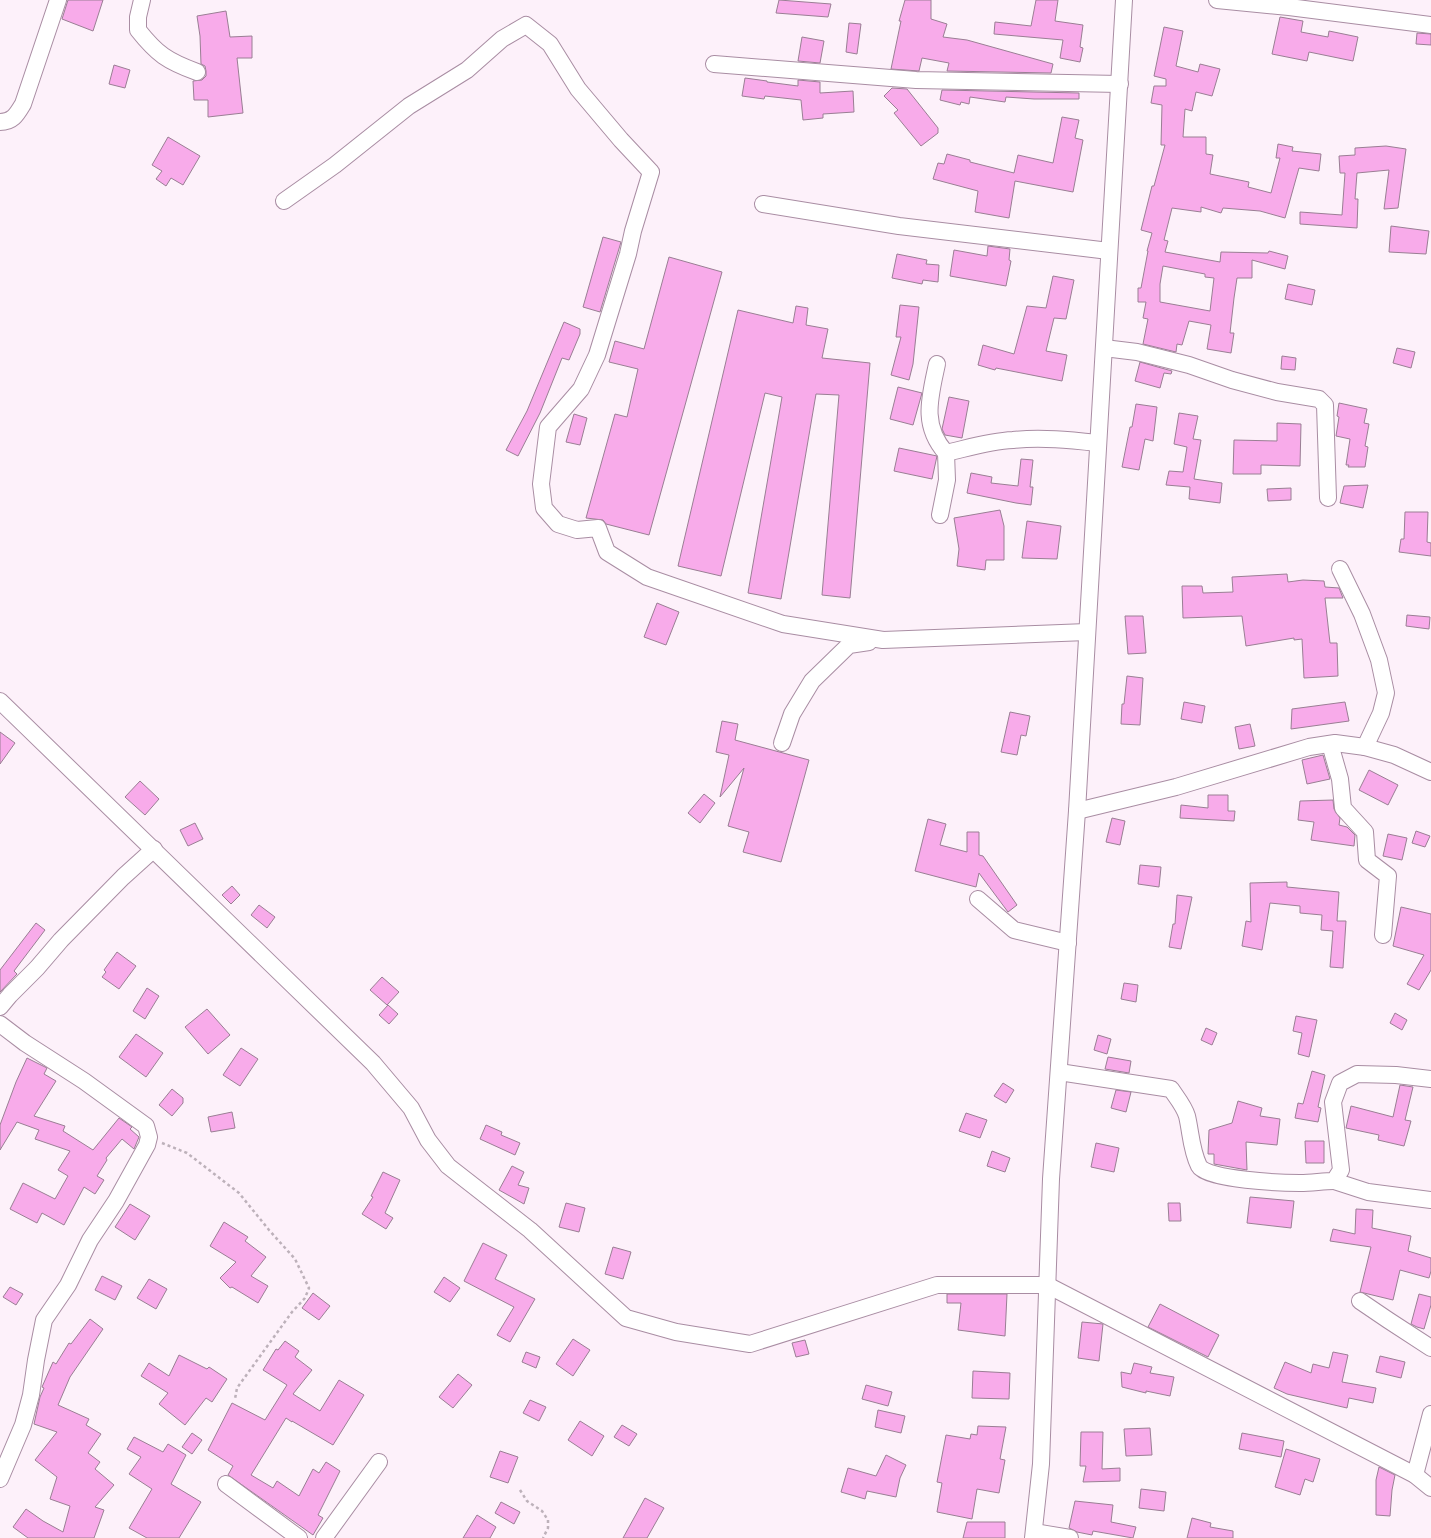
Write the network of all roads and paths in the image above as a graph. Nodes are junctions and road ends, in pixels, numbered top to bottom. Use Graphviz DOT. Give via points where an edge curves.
graph roads {
  1 [pos="58,0"];
  2 [pos="142,0"];
  3 [pos="1124,0"];
  4 [pos="1217,0"];
  5 [pos="1431,25"];
  6 [pos="714,64"];
  7 [pos="197,72"];
  8 [pos="1120,84"];
  9 [pos="0,122"];
  10 [pos="284,201"];
  11 [pos="762,204"];
  12 [pos="1109,251"];
  13 [pos="1104,348"];
  14 [pos="937,364"];
  15 [pos="1098,443"];
  16 [pos="946,453"];
  17 [pos="1328,498"];
  18 [pos="940,515"];
  19 [pos="1340,569"];
  20 [pos="1087,632"];
  21 [pos="883,640"];
  22 [pos="0,701"];
  23 [pos="782,743"];
  24 [pos="1330,744"];
  25 [pos="1365,746"];
  26 [pos="1431,772"];
  27 [pos="1077,811"];
  28 [pos="154,849"];
  29 [pos="978,899"];
  30 [pos="1383,935"];
  31 [pos="1068,943"];
  32 [pos="0,1007"];
  33 [pos="0,1024"];
  34 [pos="1059,1072"];
  35 [pos="1431,1079"];
  36 [pos="149,1137"];
  37 [pos="1334,1181"];
  38 [pos="1431,1200"];
  39 [pos="1047,1285"];
  40 [pos="1360,1301"];
  41 [pos="1431,1348"];
  42 [pos="235,1399"];
  43 [pos="1431,1414"];
  44 [pos="379,1462"];
  45 [pos="1415,1475"];
  46 [pos="1,1476"];
  47 [pos="226,1484"];
  48 [pos="1431,1488"];
  49 [pos="520,1490"];
  50 [pos="1034,1535"];
  51 [pos="299,1538"];
  52 [pos="324,1538"];
  53 [pos="543,1538"];
  54 [pos="1070,1538"];
  1 -- 9 [label="street" via="17,115 6,122"];
  2 -- 7 [label="street" via="138,30 153,48 174,64"];
  3 -- 8 [label="street"];
  4 -- 5 [label="street"];
  6 -- 8 [label="street" via="916,80"];
  8 -- 12 [label="street"];
  10 -- 21 [label="street" via="335,165 409,106 467,70 502,38 526,26 550,44 578,89 651,172 597,355 581,389 548,427 541,484 544,508 558,524 577,530 598,528 607,552 647,577 783,624"];
  11 -- 12 [label="street" via="899,226"];
  12 -- 13 [label="street"];
  13 -- 15 [label="street"];
  13 -- 17 [label="street" via="1137,352 1277,392 1318,399 1325,405"];
  14 -- 16 [label="street" via="929,400 931,426 938,444"];
  15 -- 16 [label="street" via="1059,439 1012,440"];
  15 -- 20 [label="street"];
  16 -- 18 [label="street" via="947,480"];
  19 -- 25 [label="street" via="1362,614 1380,660 1386,693 1381,714"];
  20 -- 21 [label="street"];
  20 -- 27 [label="street"];
  21 -- 23 [label="street" via="849,645 812,681 792,714"];
  22 -- 28 [label="street"];
  24 -- 25 [label="street" via="1335,742"];
  24 -- 27 [label="street" via="1309,747 1176,787"];
  24 -- 30 [label="street" via="1340,779 1343,808 1364,832 1367,860 1388,876"];
  25 -- 26 [label="street" via="1394,755"];
  27 -- 31 [label="street"];
  28 -- 32 [label="street" via="61,940"];
  28 -- 39 [label="street" via="373,1063 411,1108 428,1140 448,1166 530,1230 626,1318 676,1332 750,1344 936,1285"];
  29 -- 31 [label="street" via="1014,930"];
  31 -- 34 [label="street"];
  33 -- 36 [label="street" via="146,1126"];
  34 -- 37 [label="street" via="1171,1090 1187,1115 1194,1154 1200,1169 1210,1174 1301,1183"];
  34 -- 39 [label="street"];
  35 -- 37 [label="street" via="1357,1074 1340,1083 1333,1102 1341,1170"];
  36 -- 42 [label="path" via="187,1153 239,1193 295,1259 309,1288 305,1298 237,1388"];
  36 -- 46 [label="street" via="116,1202 90,1240 68,1285 44,1320 27,1410"];
  37 -- 38 [label="street" via="1368,1192"];
  39 -- 45 [label="street"];
  39 -- 50 [label="street" via="1041,1464"];
  40 -- 41 [label="street"];
  43 -- 45 [label="street"];
  44 -- 52 [label="street"];
  45 -- 48 [label="street"];
  47 -- 51 [label="street"];
  49 -- 53 [label="path" via="527,1501 542,1511 548,1520 548,1528"];
  50 -- 54 [label="street"];
}
